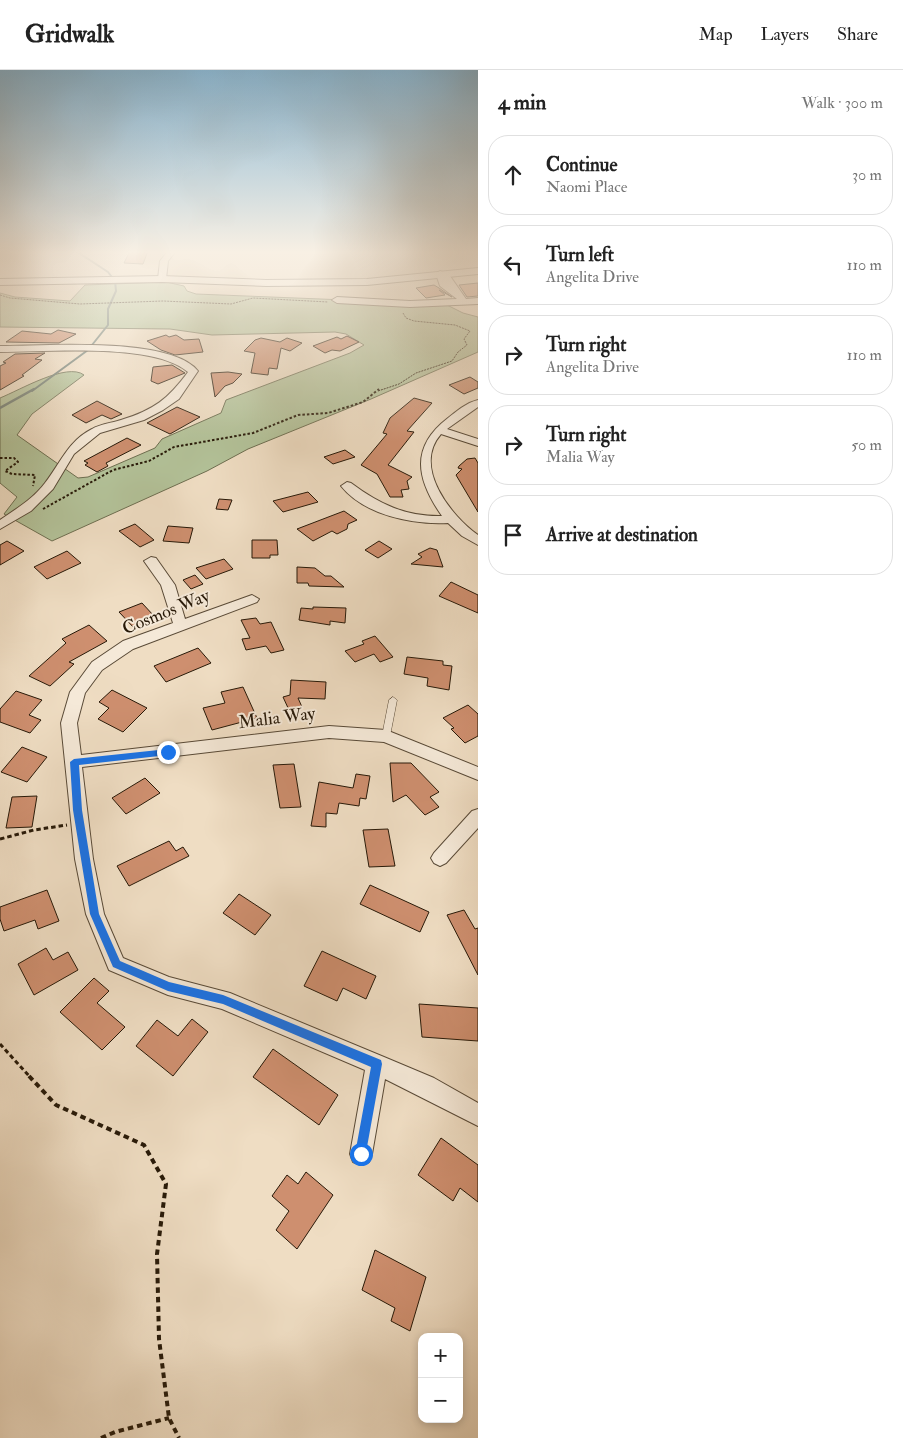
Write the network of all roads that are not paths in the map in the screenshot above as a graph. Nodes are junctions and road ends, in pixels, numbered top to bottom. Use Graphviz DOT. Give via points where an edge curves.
graph roads {
  1 [pos="1,351"];
  2 [pos="478,403"];
  3 [pos="439,430"];
  4 [pos="478,443"];
  5 [pos="347,486"];
  6 [pos="449,518"];
  7 [pos="0,525"];
  8 [pos="478,541"];
  9 [pos="151,561"];
  10 [pos="252,599"];
  11 [pos="180,624"];
  12 [pos="393,700"];
  13 [pos="386,736"];
  14 [pos="74,762"];
  15 [pos="478,774"];
  16 [pos="478,816"];
  17 [pos="440,858"];
  18 [pos="377,1064"];
  19 [pos="478,1115"];
  20 [pos="361,1154"];
  1 -- 7 [label="street" via="113,349 155,353 181,360 193,371 175,397 159,408 140,418 96,431 70,452 49,486 27,508"];
  2 -- 3 [label="street"];
  3 -- 4 [label="street"];
  3 -- 6 [label="street" via="429,444 427,466 439,506"];
  5 -- 6 [label="street" via="374,506 397,515 416,520"];
  6 -- 8 [label="street"];
  9 -- 11 [label="street" via="168,585"];
  10 -- 11 [label="street, Cosmos Way"];
  11 -- 14 [label="street, Cosmos Way" via="128,645 97,666 78,692 70,723"];
  12 -- 13 [label="lane"];
  13 -- 14 [label="street, Malia Way" via="329,732"];
  13 -- 15 [label="street, Malia Way"];
  14 -- 18 [label="street, Cosmos Way" via="95,914 116,964 168,986 223,1000"];
  16 -- 17 [label="street"];
  18 -- 19 [label="street, Cosmos Way"];
  18 -- 20 [label="street"];
}
